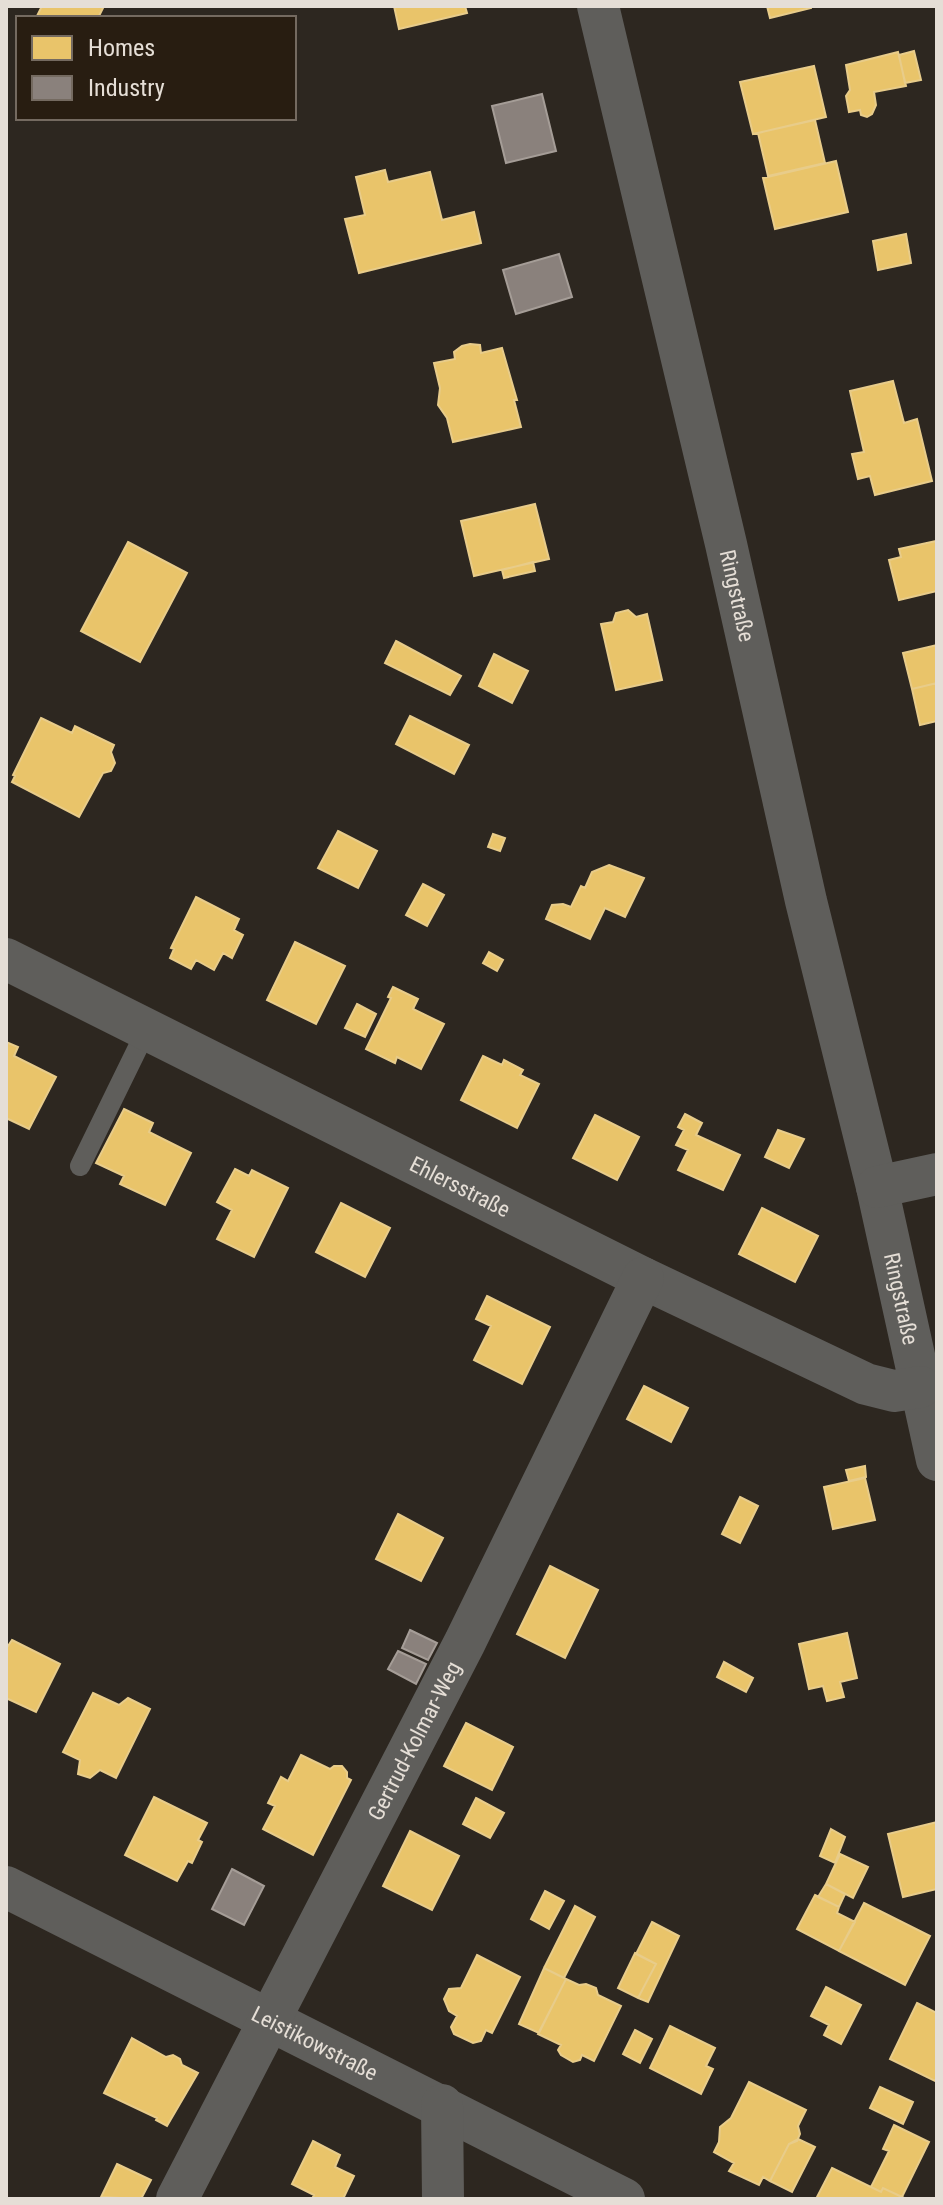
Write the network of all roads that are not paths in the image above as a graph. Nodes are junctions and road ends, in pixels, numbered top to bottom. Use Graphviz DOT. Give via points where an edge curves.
graph roads {
  1 [pos="598,6"];
  2 [pos="6,959"];
  3 [pos="147,1029"];
  4 [pos="80,1166"];
  5 [pos="937,1174"];
  6 [pos="877,1187"];
  7 [pos="643,1278"];
  8 [pos="920,1387"];
  9 [pos="937,1460"];
  10 [pos="6,1887"];
  11 [pos="270,2019"];
  12 [pos="442,2105"];
  13 [pos="177,2199"];
  14 [pos="443,2199"];
  15 [pos="624,2199"];
  1 -- 6 [label="street, Ringstraße"];
  2 -- 3 [label="street, Ehlersstraße"];
  3 -- 4 [label="lane"];
  3 -- 7 [label="street, Ehlersstraße"];
  5 -- 6 [label="street"];
  6 -- 8 [label="street, Ringstraße"];
  7 -- 8 [label="street, Ehlersstraße" via="866,1384 894,1391"];
  7 -- 11 [label="street, Gertrud-Kolmar-Weg" via="465,1642"];
  8 -- 9 [label="street, Ringstraße"];
  10 -- 11 [label="street, Leistikowstraße"];
  11 -- 12 [label="street, Leistikowstraße"];
  11 -- 13 [label="street, Gertrud-Kolmar-Weg"];
  12 -- 14 [label="street"];
  12 -- 15 [label="street, Leistikowstraße"];
}
